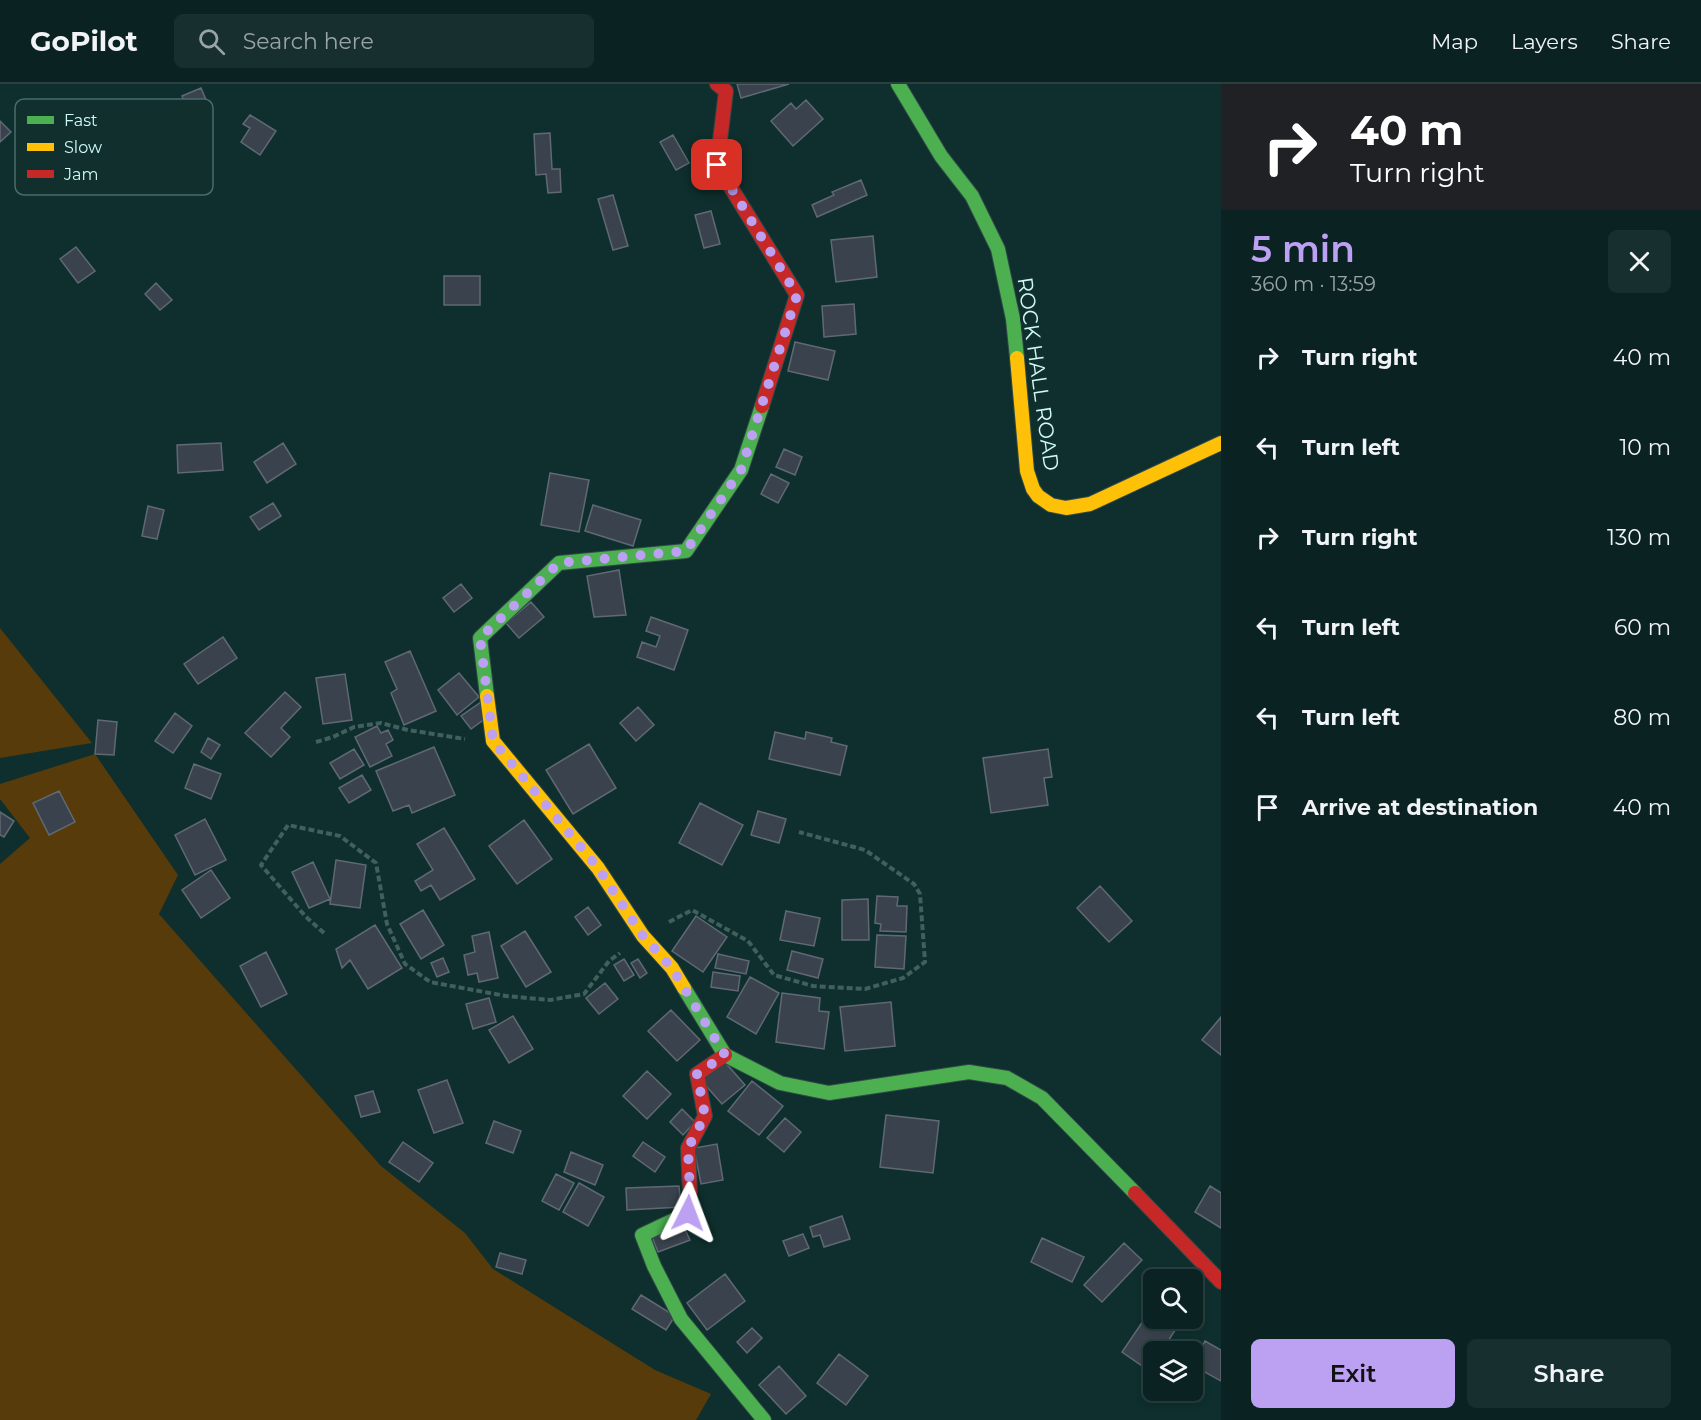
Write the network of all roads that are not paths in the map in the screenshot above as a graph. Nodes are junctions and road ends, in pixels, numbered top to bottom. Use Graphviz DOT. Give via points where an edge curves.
graph roads {
  1 [pos="717,84"];
  2 [pos="898,84"];
  3 [pos="1221,443"];
  4 [pos="725,1055"];
  5 [pos="1221,1282"];
  6 [pos="764,1420"];
  1 -- 4 [label="street" via="726,91 717,165 797,295 741,470 686,551 559,563 480,638 493,741 598,868 643,936 672,968"];
  2 -- 3 [label="street, ROCK HALL ROAD" via="941,156 972,196 998,249 1013,319 1027,471 1033,490 1048,505 1070,509 1090,504"];
  4 -- 5 [label="street" via="780,1083 829,1093 969,1072 1007,1078 1042,1098"];
  4 -- 6 [label="street" via="697,1074 705,1116 688,1148 688,1213 642,1235 681,1318"];
}
